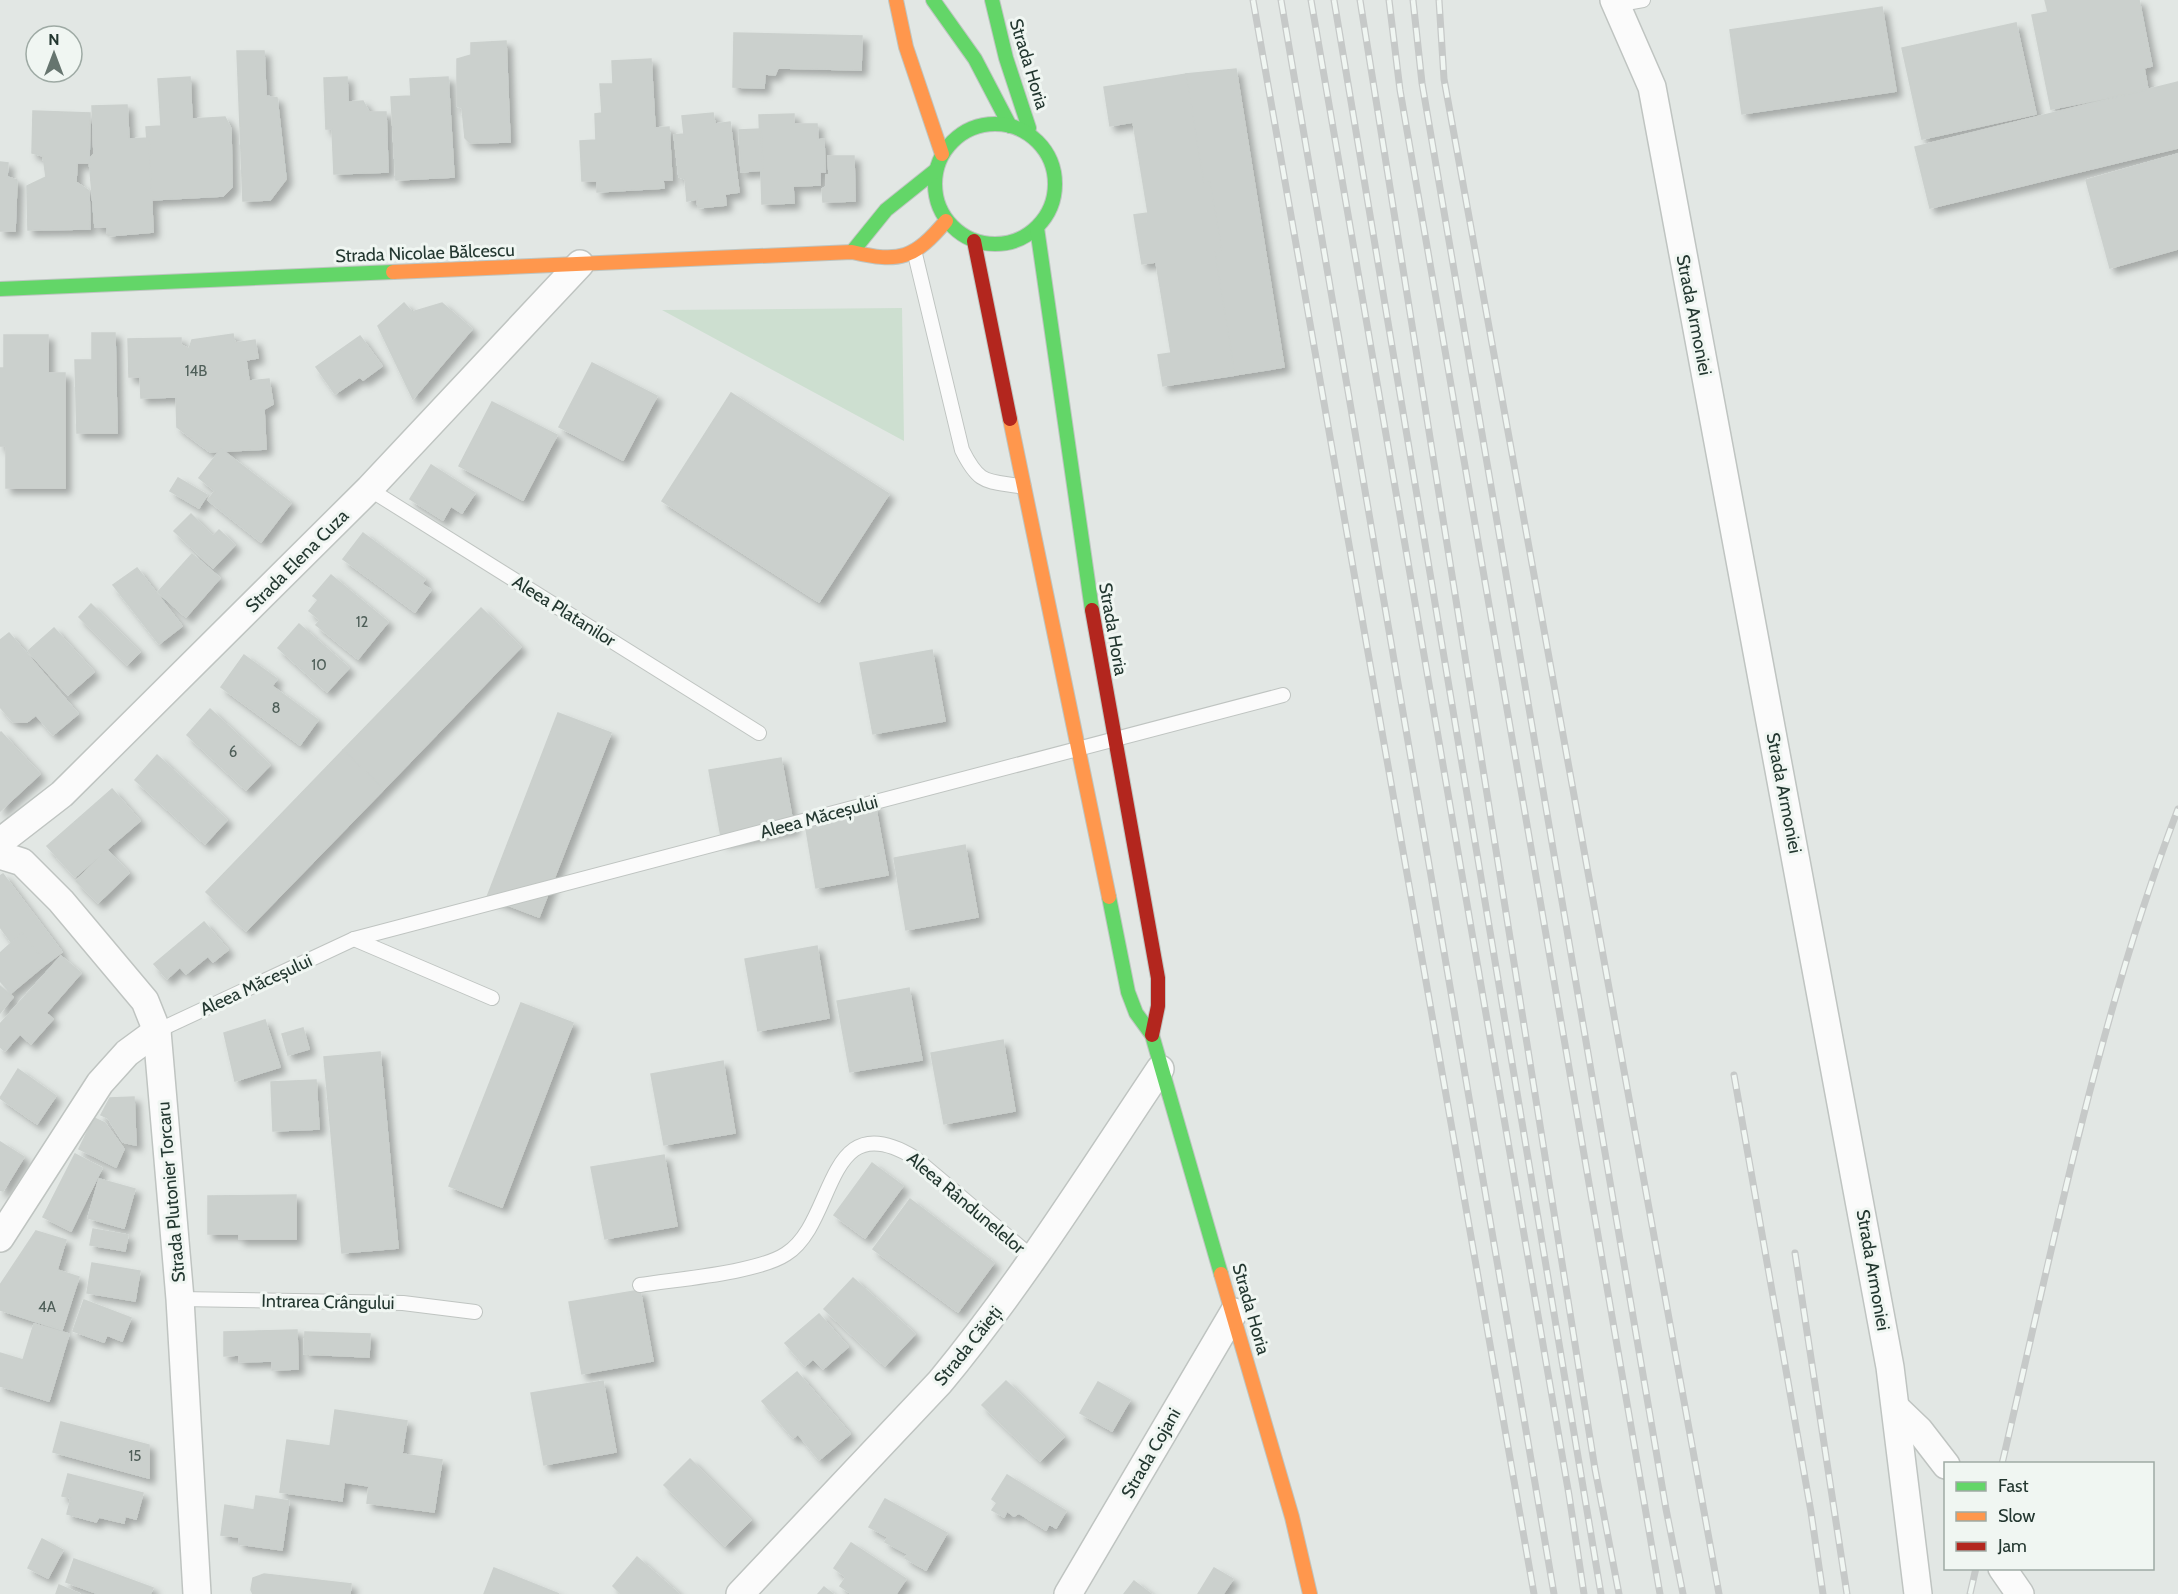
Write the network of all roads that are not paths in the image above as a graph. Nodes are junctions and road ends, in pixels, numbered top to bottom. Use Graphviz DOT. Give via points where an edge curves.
graph roads {
  1 [pos="897,0"];
  2 [pos="933,0"];
  3 [pos="992,0"];
  4 [pos="1644,0"];
  5 [pos="1614,3"];
  6 [pos="1010,126"];
  7 [pos="1032,137"];
  8 [pos="942,154"];
  9 [pos="936,170"];
  10 [pos="946,221"];
  11 [pos="1037,228"];
  12 [pos="974,241"];
  13 [pos="852,252"];
  14 [pos="915,254"];
  15 [pos="580,264"];
  16 [pos="0,289"];
  17 [pos="1025,487"];
  18 [pos="369,489"];
  19 [pos="1283,695"];
  20 [pos="759,733"];
  21 [pos="0,842"];
  22 [pos="0,855"];
  23 [pos="354,939"];
  24 [pos="492,998"];
  25 [pos="157,1030"];
  26 [pos="1152,1035"];
  27 [pos="1160,1069"];
  28 [pos="0,1238"];
  29 [pos="1032,1258"];
  30 [pos="640,1285"];
  31 [pos="180,1299"];
  32 [pos="475,1312"];
  33 [pos="1234,1312"];
  34 [pos="1896,1408"];
  35 [pos="1944,1462"];
  36 [pos="2003,1570"];
  37 [pos="197,1594"];
  38 [pos="740,1594"];
  39 [pos="1068,1594"];
  40 [pos="1310,1594"];
  41 [pos="1918,1594"];
  42 [pos="2020,1594"];
  1 -- 8 [label="street" via="906,47"];
  2 -- 6 [label="street" via="975,59"];
  3 -- 7 [label="street, Strada Horia"];
  4 -- 5 [label="lane"];
  5 -- 34 [label="street, Strada Armoniei" via="1652,87"];
  6 -- 7 [label="street"];
  6 -- 8 [label="street" via="993,123 968,130"];
  7 -- 11 [label="street" via="1049,158 1055,182 1051,207"];
  8 -- 9 [label="street"];
  9 -- 10 [label="street" via="936,196"];
  9 -- 13 [label="street" via="886,210"];
  10 -- 12 [label="street"];
  10 -- 14 [label="street" via="924,249"];
  11 -- 12 [label="street" via="1007,243"];
  11 -- 26 [label="street, Strada Horia" via="1088,589 1158,978"];
  12 -- 17 [label="street, Strada Horia"];
  13 -- 14 [label="street, Strada Nicolae Bălcescu" via="898,260"];
  13 -- 15 [label="street, Strada Nicolae Bălcescu"];
  14 -- 17 [label="lane" via="962,450 973,472 985,480"];
  15 -- 16 [label="street, Strada Nicolae Bălcescu"];
  15 -- 18 [label="street, Strada Elena Cuza"];
  17 -- 26 [label="street, Strada Horia" via="1128,992 1136,1013"];
  18 -- 20 [label="lane, Aleea Platanilor"];
  18 -- 21 [label="street, Strada Elena Cuza" via="62,794"];
  19 -- 23 [label="lane, Aleea Măceșului"];
  22 -- 25 [label="street, Strada Plutonier Torcaru" via="22,862 61,901 145,1001"];
  23 -- 24 [label="lane"];
  23 -- 25 [label="lane, Aleea Măceșului"];
  25 -- 28 [label="street" via="127,1053 100,1083"];
  25 -- 31 [label="street, Strada Plutonier Torcaru"];
  26 -- 27 [label="street, Strada Horia"];
  27 -- 29 [label="street, Strada Căieți"];
  27 -- 33 [label="street, Strada Horia"];
  29 -- 30 [label="lane, Aleea Rândunelelor" via="915,1158 897,1147 875,1143 858,1145 843,1161 801,1239 788,1253 764,1265"];
  29 -- 38 [label="street, Strada Căieți" via="940,1382"];
  31 -- 32 [label="lane, Intrarea Crângului" via="403,1303"];
  31 -- 37 [label="street, Strada Plutonier Torcaru"];
  33 -- 39 [label="street, Strada Cojani"];
  33 -- 40 [label="street, Strada Horia"];
  34 -- 35 [label="street"];
  34 -- 41 [label="street, Strada Armoniei"];
  36 -- 42 [label="street"];
}
